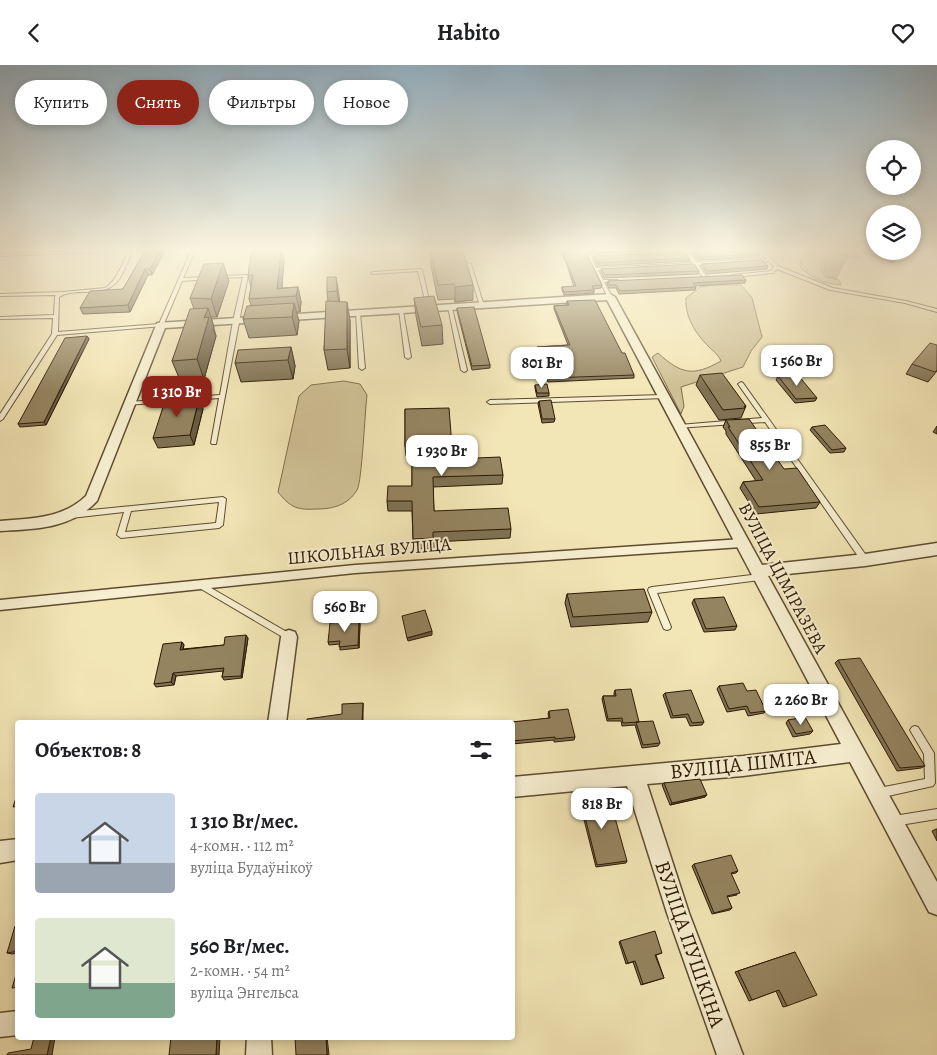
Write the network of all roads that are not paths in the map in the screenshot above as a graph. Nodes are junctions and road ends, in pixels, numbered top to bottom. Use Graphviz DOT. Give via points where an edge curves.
graph roads {
  1 [pos="57,297"];
  2 [pos="172,297"];
  3 [pos="241,297"];
  4 [pos="426,297"];
  5 [pos="480,297"];
  6 [pos="607,297"];
  7 [pos="610,297"];
  8 [pos="879,297"];
  9 [pos="482,305"];
  10 [pos="450,307"];
  11 [pos="429,309"];
  12 [pos="401,311"];
  13 [pos="937,311"];
  14 [pos="358,313"];
  15 [pos="55,316"];
  16 [pos="0,318"];
  17 [pos="236,321"];
  18 [pos="161,325"];
  19 [pos="55,334"];
  20 [pos="408,357"];
  21 [pos="362,367"];
  22 [pos="464,370"];
  23 [pos="741,384"];
  24 [pos="223,397"];
  25 [pos="663,397"];
  26 [pos="490,403"];
  27 [pos="129,405"];
  28 [pos="0,419"];
  29 [pos="766,420"];
  30 [pos="680,427"];
  31 [pos="214,443"];
  32 [pos="128,509"];
  33 [pos="71,515"];
  34 [pos="0,525"];
  35 [pos="742,543"];
  36 [pos="937,549"];
  37 [pos="865,560"];
  38 [pos="758,574"];
  39 [pos="199,584"];
  40 [pos="0,605"];
  41 [pos="667,627"];
  42 [pos="289,637"];
  43 [pos="277,720"];
  44 [pos="915,730"];
  45 [pos="854,752"];
  46 [pos="634,776"];
  47 [pos="515,787"];
  48 [pos="877,793"];
  49 [pos="937,814"];
  50 [pos="892,821"];
  51 [pos="15,850"];
  52 [pos="0,852"];
  53 [pos="937,904"];
  54 [pos="15,1023"];
  55 [pos="0,1025"];
  56 [pos="259,1040"];
  57 [pos="259,1055"];
  58 [pos="730,1055"];
  1 -- 15 [label="lane"];
  2 -- 18 [label="lane"];
  3 -- 17 [label="lane"];
  4 -- 11 [label="lane"];
  5 -- 9 [label="lane"];
  6 -- 9 [label="street"];
  7 -- 25 [label="street, ВУЛІЦА ЦІМІРАЗЕВА"];
  8 -- 13 [label="lane"];
  9 -- 10 [label="street"];
  10 -- 11 [label="street"];
  10 -- 22 [label="lane"];
  11 -- 12 [label="street"];
  12 -- 14 [label="street"];
  12 -- 20 [label="lane"];
  14 -- 17 [label="street"];
  14 -- 21 [label="lane"];
  15 -- 16 [label="lane"];
  15 -- 19 [label="lane"];
  17 -- 18 [label="street"];
  17 -- 24 [label="lane"];
  18 -- 19 [label="lane"];
  18 -- 27 [label="street"];
  19 -- 28 [label="lane"];
  23 -- 29 [label="lane"];
  24 -- 27 [label="lane"];
  24 -- 31 [label="lane"];
  25 -- 26 [label="lane"];
  25 -- 30 [label="street, ВУЛІЦА ЦІМІРАЗЕВА"];
  27 -- 33 [label="street" via="92,498"];
  29 -- 30 [label="lane"];
  29 -- 37 [label="lane"];
  30 -- 35 [label="street, ВУЛІЦА ЦІМІРАЗЕВА"];
  32 -- 32 [label="lane" via="156,506 222,499 219,525 120,535"];
  32 -- 33 [label="lane"];
  33 -- 34 [label="street" via="58,520"];
  35 -- 38 [label="street, ВУЛІЦА ЦІМІРАЗЕВА"];
  35 -- 39 [label="street, ШКОЛЬНАЯ ВУЛІЦА" via="355,569"];
  36 -- 37 [label="street"];
  37 -- 38 [label="street"];
  38 -- 41 [label="lane" via="652,590"];
  38 -- 45 [label="street, ВУЛІЦА ЦІМІРАЗЕВА"];
  39 -- 40 [label="street, ШКОЛЬНАЯ ВУЛІЦА"];
  39 -- 42 [label="lane"];
  42 -- 43 [label="street"];
  44 -- 48 [label="lane" via="929,753 930,783"];
  45 -- 46 [label="street, ВУЛІЦА ШМІТА"];
  45 -- 48 [label="street, ВУЛІЦА ЦІМІРАЗЕВА"];
  46 -- 47 [label="street, ВУЛІЦА ШМІТА"];
  46 -- 58 [label="street, ВУЛІЦА ПУШКІНА" via="678,913"];
  48 -- 50 [label="street, ВУЛІЦА ЦІМІРАЗЕВА"];
  49 -- 50 [label="lane"];
  50 -- 53 [label="street, ВУЛІЦА ЦІМІРАЗЕВА"];
  51 -- 52 [label="street"];
  54 -- 55 [label="street"];
  56 -- 57 [label="street"];
}
